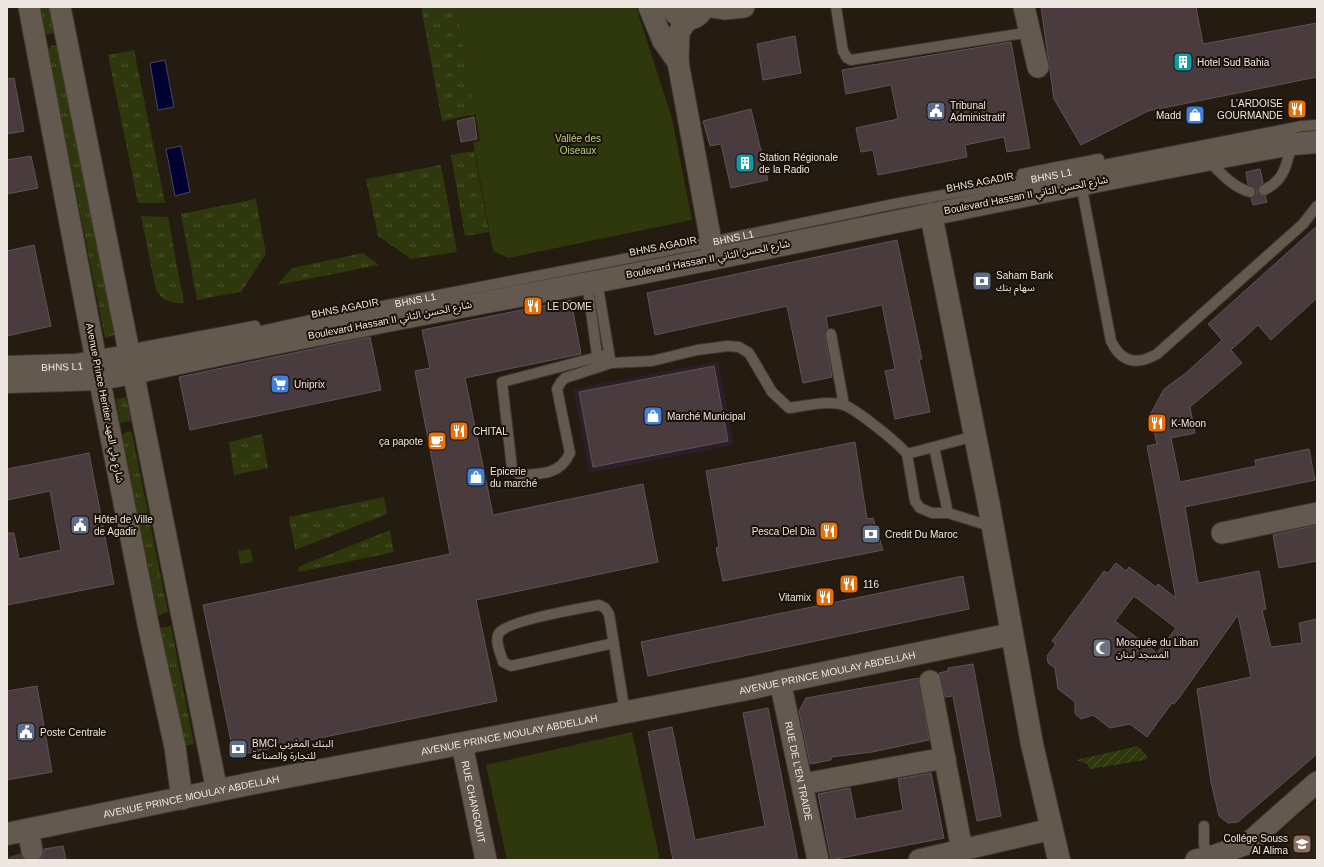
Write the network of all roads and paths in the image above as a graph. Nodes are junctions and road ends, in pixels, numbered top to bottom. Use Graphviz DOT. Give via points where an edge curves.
graph roads {
  1 [pos="29,7"];
  2 [pos="60,7"];
  3 [pos="648,7"];
  4 [pos="670,7"];
  5 [pos="712,7"];
  6 [pos="744,7"];
  7 [pos="836,7"];
  8 [pos="1024,7"];
  9 [pos="696,13"];
  10 [pos="1031,32"];
  11 [pos="678,62"];
  12 [pos="1038,68"];
  13 [pos="1317,118"];
  14 [pos="1317,125"];
  15 [pos="1317,142"];
  16 [pos="1292,144"];
  17 [pos="1207,159"];
  18 [pos="1081,184"];
  19 [pos="1264,190"];
  20 [pos="1250,192"];
  21 [pos="1317,206"];
  22 [pos="931,214"];
  23 [pos="712,246"];
  24 [pos="592,282"];
  25 [pos="831,334"];
  26 [pos="598,356"];
  27 [pos="610,358"];
  28 [pos="7,361"];
  29 [pos="131,361"];
  30 [pos="98,366"];
  31 [pos="599,367"];
  32 [pos="7,368"];
  33 [pos="7,382"];
  34 [pos="844,405"];
  35 [pos="975,436"];
  36 [pos="934,447"];
  37 [pos="906,454"];
  38 [pos="948,513"];
  39 [pos="1317,513"];
  40 [pos="993,527"];
  41 [pos="1222,533"];
  42 [pos="1012,634"];
  43 [pos="614,643"];
  44 [pos="780,681"];
  45 [pos="930,681"];
  46 [pos="625,713"];
  47 [pos="462,744"];
  48 [pos="944,758"];
  49 [pos="1317,782"];
  50 [pos="803,784"];
  51 [pos="217,791"];
  52 [pos="182,799"];
  53 [pos="1204,826"];
  54 [pos="1052,829"];
  55 [pos="17,832"];
  56 [pos="962,850"];
  57 [pos="25,853"];
  58 [pos="1203,859"];
  59 [pos="486,860"];
  60 [pos="818,860"];
  61 [pos="919,860"];
  62 [pos="1059,860"];
  1 -- 30 [label="street, Avenue Prince Heritier شارع ولي العهد"];
  2 -- 29 [label="street"];
  3 -- 11 [label="street" via="663,42"];
  4 -- 9 [label="street" via="680,18"];
  5 -- 6 [label="street"];
  7 -- 10 [label="lane" via="843,51 851,60"];
  8 -- 10 [label="street"];
  9 -- 11 [label="street" via="679,32"];
  10 -- 12 [label="street"];
  11 -- 23 [label="street"];
  13 -- 23 [label="lane, BHNS AGADIR" via="1052,168"];
  14 -- 23 [label="lane, BHNS L1" via="894,204"];
  15 -- 16 [label="street, Boulevard Hassan II شارع الحسن الثاني"];
  16 -- 17 [label="street, Boulevard Hassan II شارع الحسن الثاني"];
  16 -- 19 [label="lane" via="1282,175 1273,186"];
  17 -- 18 [label="street, Boulevard Hassan II شارع الحسن الثاني"];
  17 -- 20 [label="lane" via="1230,182 1241,190"];
  18 -- 21 [label="lane" via="1111,341 1120,355 1136,362 1147,360 1157,354 1303,224"];
  18 -- 22 [label="street, Boulevard Hassan II شارع الحسن الثاني"];
  22 -- 23 [label="street, Boulevard Hassan II شارع الحسن الثاني"];
  22 -- 35 [label="street"];
  23 -- 24 [label="street, Boulevard Hassan II شارع الحسن الثاني"];
  23 -- 29 [label="lane, BHNS L1" via="311,320"];
  24 -- 26 [label="lane"];
  24 -- 27 [label="lane"];
  24 -- 29 [label="street, Boulevard Hassan II شارع الحسن الثاني" via="401,318"];
  25 -- 34 [label="lane"];
  26 -- 27 [label="lane"];
  26 -- 31 [label="lane"];
  26 -- 31 [label="lane" via="502,382 512,468 520,475 558,469 566,462 570,453 557,389 565,378"];
  27 -- 31 [label="lane"];
  27 -- 34 [label="lane" via="652,361 697,350 739,347 749,353 772,392 789,408"];
  28 -- 30 [label="lane" via="76,359"];
  29 -- 30 [label="street, Boulevard Hassan II شارع الحسن الثاني"];
  29 -- 51 [label="street"];
  30 -- 32 [label="lane, BHNS L1"];
  30 -- 33 [label="street"];
  30 -- 52 [label="street, Avenue Prince Heritier شارع ولي العهد" via="146,616 175,747"];
  34 -- 37 [label="lane" via="893,440"];
  35 -- 36 [label="lane"];
  35 -- 40 [label="street"];
  36 -- 37 [label="lane"];
  36 -- 38 [label="lane"];
  37 -- 38 [label="lane" via="915,501 926,512"];
  38 -- 40 [label="lane"];
  39 -- 41 [label="street"];
  40 -- 42 [label="street"];
  42 -- 44 [label="street, AVENUE PRINCE MOULAY ABDELLAH"];
  42 -- 54 [label="street" via="1032,744"];
  43 -- 43 [label="lane" via="609,614 599,605 511,626 499,632 497,639 503,662 511,666"];
  43 -- 46 [label="lane"];
  44 -- 46 [label="street, AVENUE PRINCE MOULAY ABDELLAH"];
  44 -- 50 [label="street, RUE DE L'EN TRAIDE"];
  45 -- 48 [label="street"];
  46 -- 47 [label="street, AVENUE PRINCE MOULAY ABDELLAH"];
  47 -- 51 [label="street, AVENUE PRINCE MOULAY ABDELLAH"];
  47 -- 59 [label="street, RUE CHANGOUIT"];
  48 -- 50 [label="street"];
  48 -- 56 [label="street"];
  49 -- 58 [label="street" via="1247,844"];
  50 -- 60 [label="street, RUE DE L'EN TRAIDE"];
  51 -- 52 [label="street, AVENUE PRINCE MOULAY ABDELLAH"];
  52 -- 55 [label="street, AVENUE PRINCE MOULAY ABDELLAH"];
  53 -- 58 [label="lane"];
  54 -- 56 [label="street"];
  54 -- 62 [label="street"];
  55 -- 57 [label="street"];
  56 -- 61 [label="street"];
}
